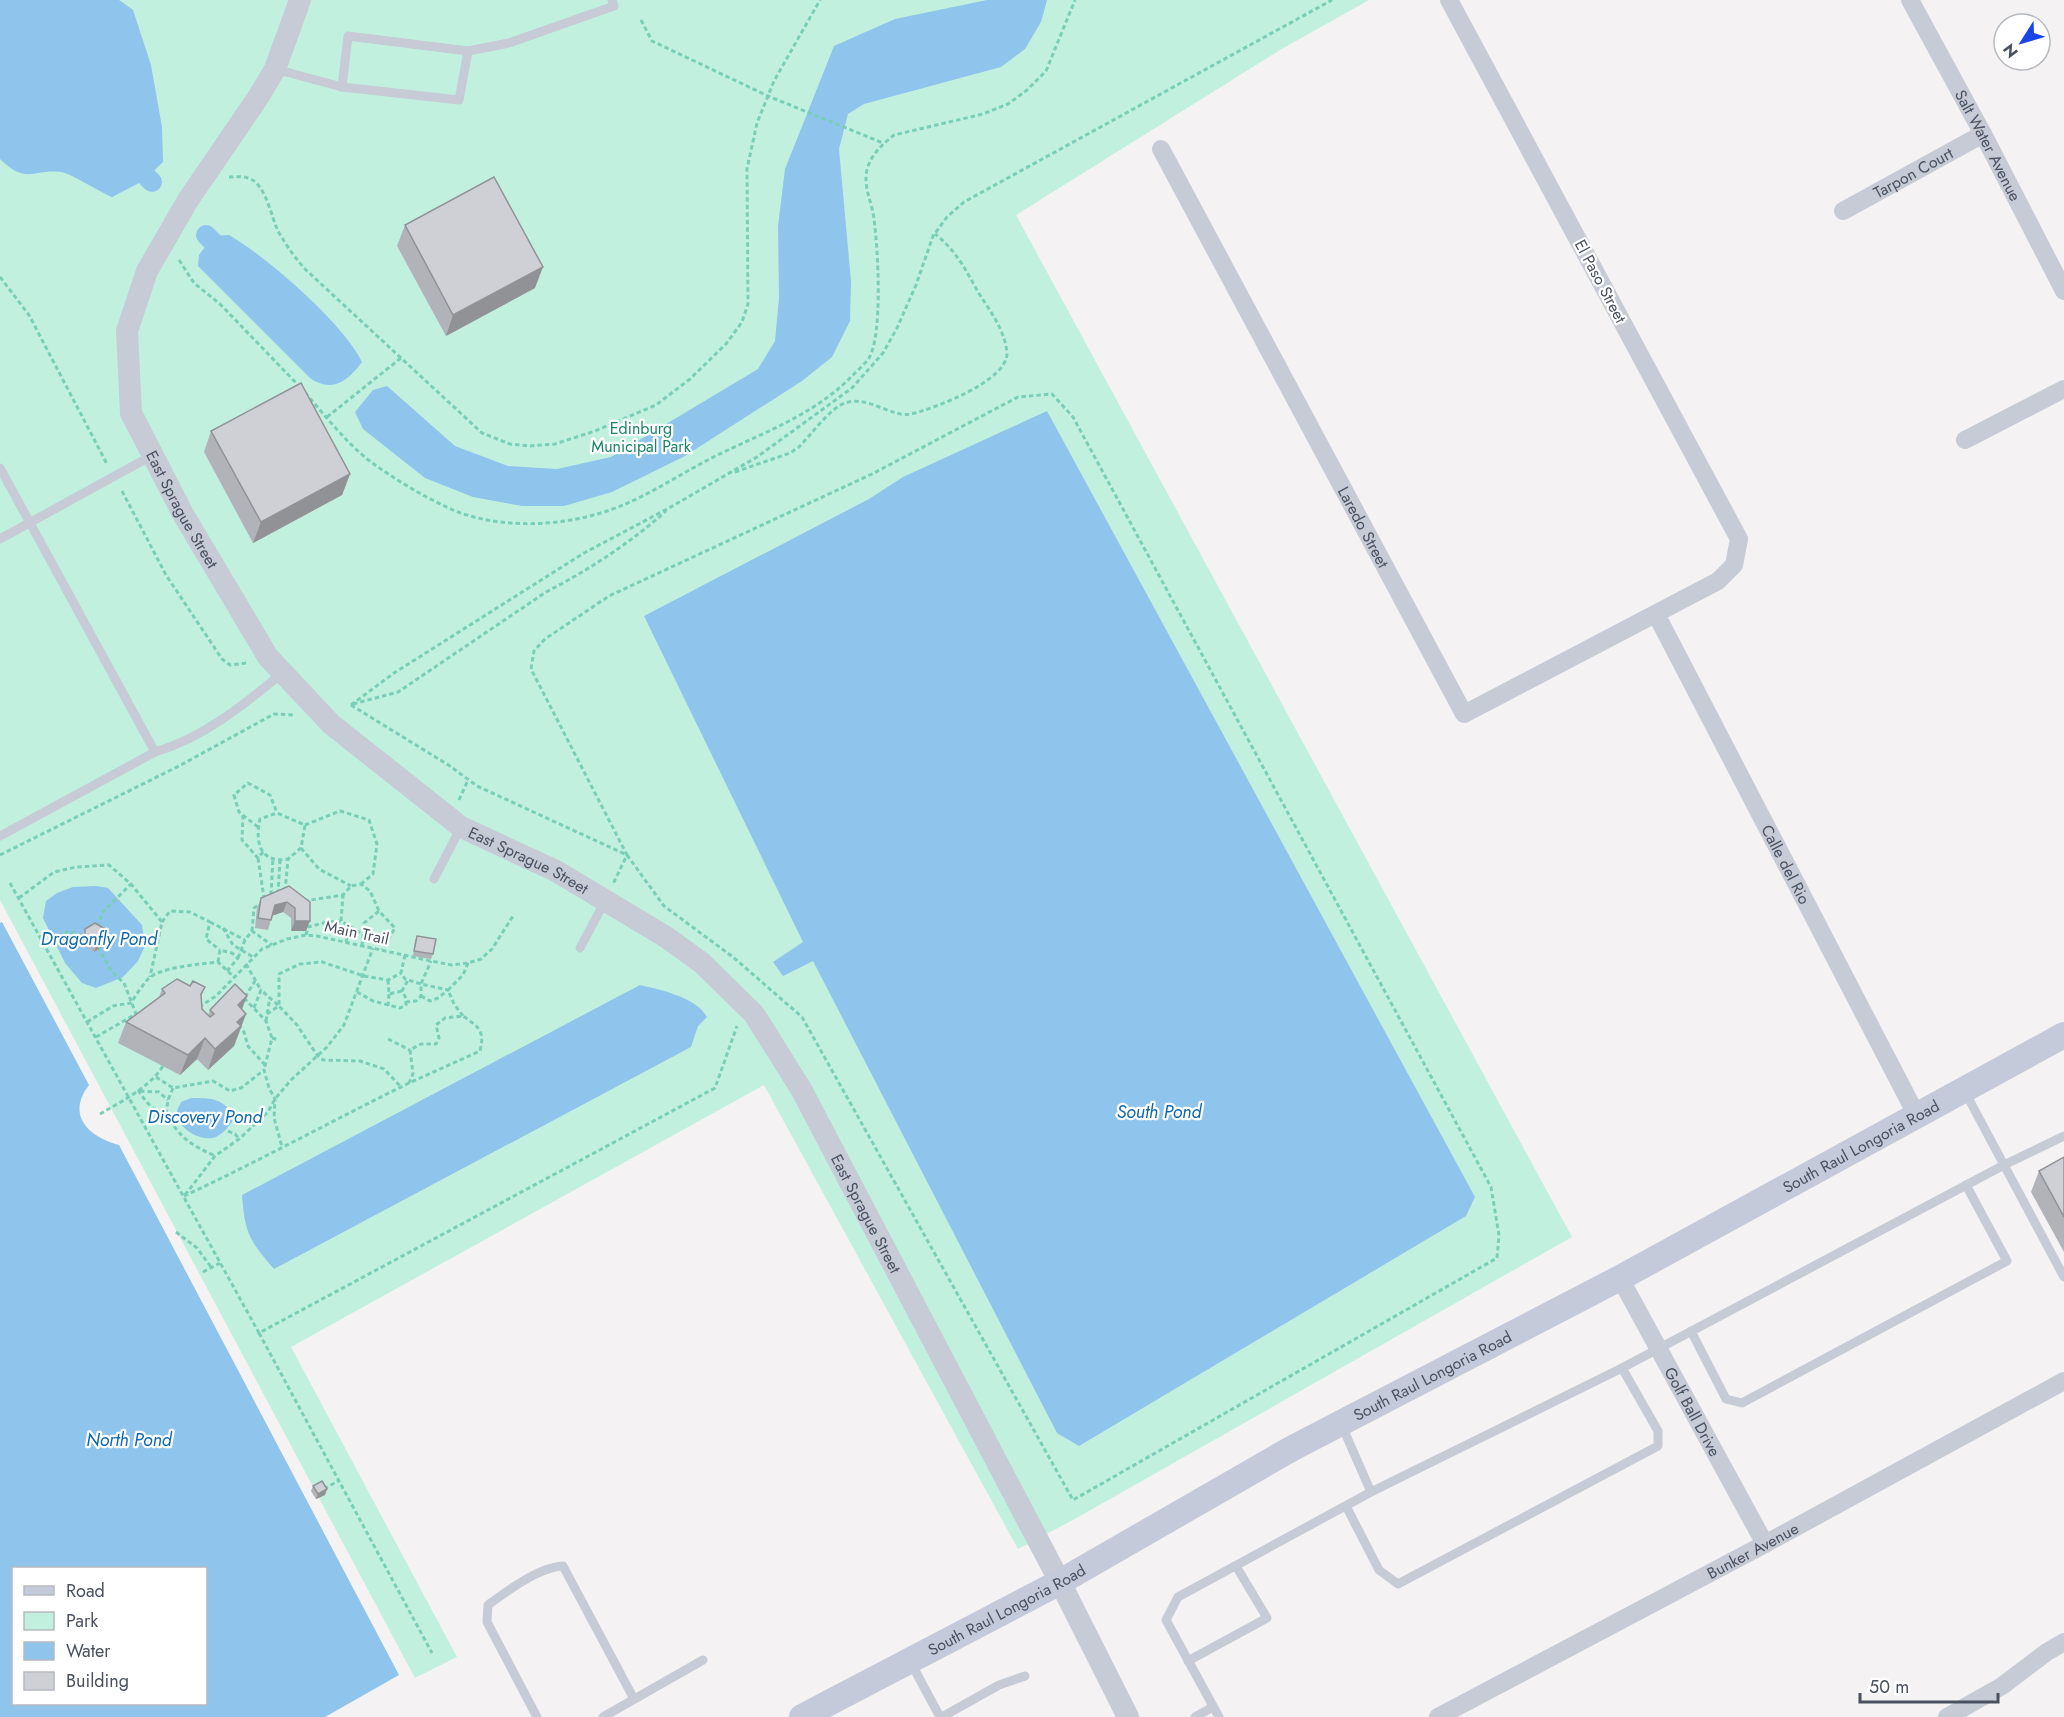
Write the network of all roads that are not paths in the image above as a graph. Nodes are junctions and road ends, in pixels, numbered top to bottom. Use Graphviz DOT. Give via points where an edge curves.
graph roads {
  1 [pos="300,0"];
  2 [pos="612,0"];
  3 [pos="1449,0"];
  4 [pos="1910,0"];
  5 [pos="468,51"];
  6 [pos="275,69"];
  7 [pos="342,87"];
  8 [pos="1983,134"];
  9 [pos="1161,149"];
  10 [pos="1843,211"];
  11 [pos="2064,291"];
  12 [pos="2064,389"];
  13 [pos="1965,440"];
  14 [pos="153,455"];
  15 [pos="0,468"];
  16 [pos="30,523"];
  17 [pos="0,538"];
  18 [pos="1656,614"];
  19 [pos="282,673"];
  20 [pos="155,752"];
  21 [pos="461,827"];
  22 [pos="0,836"];
  23 [pos="434,879"];
  24 [pos="609,893"];
  25 [pos="580,948"];
  26 [pos="2064,1035"];
  27 [pos="1964,1089"];
  28 [pos="1916,1114"];
  29 [pos="2064,1136"];
  30 [pos="2004,1165"];
  31 [pos="1966,1185"];
  32 [pos="1620,1278"];
  33 [pos="2064,1278"];
  34 [pos="1690,1331"];
  35 [pos="1659,1348"];
  36 [pos="1622,1368"];
  37 [pos="2064,1381"];
  38 [pos="1341,1424"];
  39 [pos="1371,1492"];
  40 [pos="1346,1506"];
  41 [pos="1765,1544"];
  42 [pos="1236,1566"];
  43 [pos="1060,1582"];
  44 [pos="2064,1642"];
  45 [pos="703,1660"];
  46 [pos="910,1660"];
  47 [pos="1188,1661"];
  48 [pos="1025,1676"];
  49 [pos="634,1699"];
  50 [pos="1214,1707"];
  51 [pos="537,1717"];
  52 [pos="603,1717"];
  53 [pos="802,1717"];
  54 [pos="941,1717"];
  55 [pos="1128,1717"];
  56 [pos="1195,1717"];
  57 [pos="1219,1717"];
  58 [pos="1438,1717"];
  59 [pos="1947,1717"];
  1 -- 6 [label="street, East Sprague Street"];
  2 -- 5 [label="lane" via="614,6 509,43"];
  3 -- 18 [label="street, El Paso Street" via="1739,539 1734,565 1718,581"];
  4 -- 8 [label="street, Salt Water Avenue"];
  5 -- 7 [label="lane" via="459,100"];
  5 -- 7 [label="lane" via="348,36"];
  6 -- 7 [label="lane"];
  6 -- 14 [label="street, East Sprague Street" via="188,200 147,271 127,332 132,413"];
  8 -- 10 [label="street, Tarpon Court"];
  8 -- 11 [label="street, Salt Water Avenue"];
  9 -- 18 [label="street, Laredo Street" via="1464,714"];
  12 -- 13 [label="street"];
  14 -- 16 [label="lane"];
  14 -- 19 [label="street, East Sprague Street" via="267,657"];
  15 -- 16 [label="lane"];
  16 -- 17 [label="lane"];
  16 -- 20 [label="lane"];
  18 -- 28 [label="street, Calle del Rio"];
  19 -- 20 [label="lane" via="210,727 178,745"];
  19 -- 21 [label="street, East Sprague Street" via="331,724"];
  20 -- 22 [label="lane"];
  21 -- 23 [label="lane"];
  21 -- 24 [label="street, East Sprague Street"];
  24 -- 25 [label="lane"];
  24 -- 43 [label="street, East Sprague Street" via="702,963 754,1014 801,1089"];
  26 -- 27 [label="main road, South Raul Longoria Road"];
  27 -- 28 [label="main road, South Raul Longoria Road"];
  27 -- 30 [label="lane"];
  28 -- 32 [label="main road, South Raul Longoria Road"];
  29 -- 30 [label="lane"];
  30 -- 31 [label="lane"];
  30 -- 33 [label="lane"];
  31 -- 34 [label="lane"];
  31 -- 34 [label="lane" via="2007,1261 1742,1403 1726,1399"];
  32 -- 35 [label="street, Golf Ball Drive"];
  32 -- 38 [label="main road, South Raul Longoria Road"];
  34 -- 35 [label="lane"];
  35 -- 36 [label="lane"];
  35 -- 41 [label="street, Golf Ball Drive"];
  36 -- 39 [label="lane"];
  36 -- 40 [label="lane" via="1658,1431 1658,1446 1398,1584 1379,1570"];
  37 -- 41 [label="street, Bunker Avenue"];
  38 -- 39 [label="lane"];
  38 -- 43 [label="main road, South Raul Longoria Road"];
  39 -- 40 [label="lane"];
  40 -- 42 [label="lane"];
  41 -- 58 [label="street, Bunker Avenue"];
  42 -- 47 [label="lane" via="1178,1597 1166,1620"];
  42 -- 47 [label="lane" via="1267,1618"];
  43 -- 46 [label="main road, South Raul Longoria Road"];
  43 -- 55 [label="street, East Sprague Street"];
  44 -- 59 [label="street" via="2002,1686"];
  45 -- 49 [label="lane"];
  46 -- 53 [label="main road, South Raul Longoria Road"];
  46 -- 54 [label="lane"];
  47 -- 50 [label="lane"];
  48 -- 54 [label="lane" via="999,1685"];
  49 -- 51 [label="lane" via="563,1566 552,1566 488,1605 487,1622"];
  49 -- 52 [label="lane"];
  50 -- 56 [label="lane"];
  50 -- 57 [label="lane"];
}
